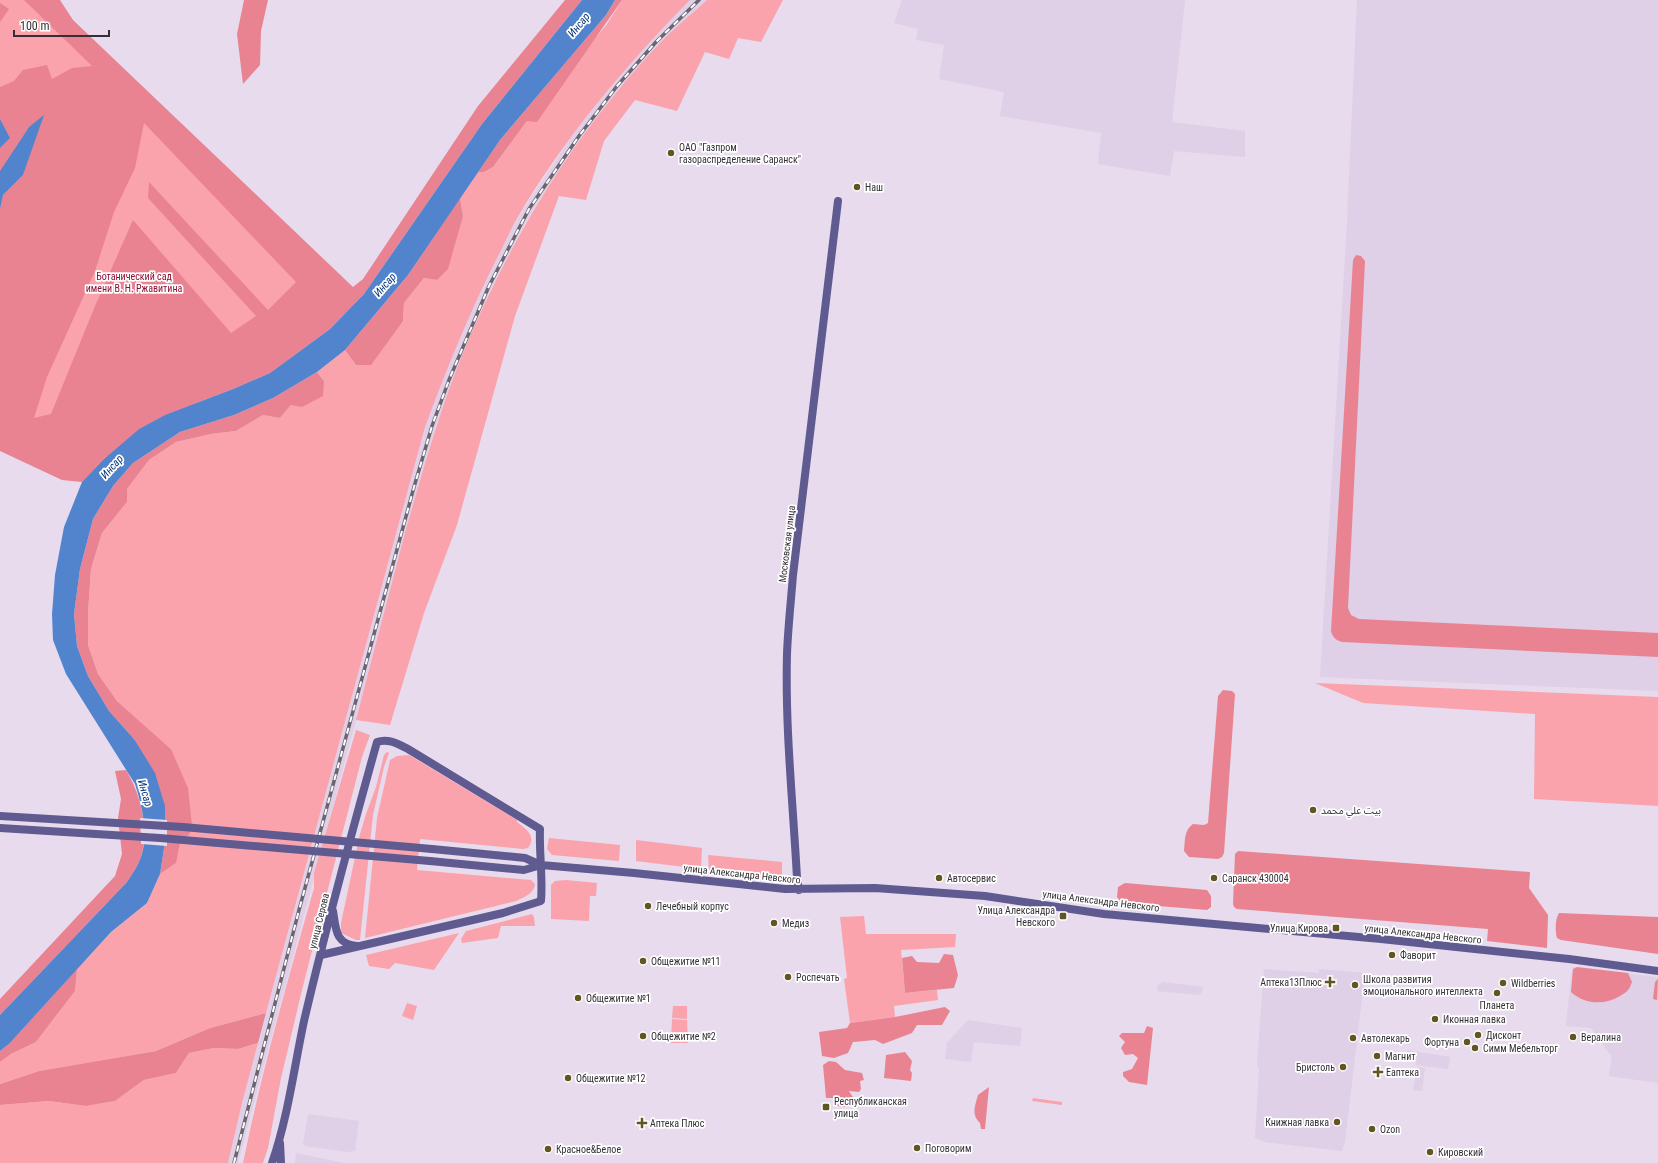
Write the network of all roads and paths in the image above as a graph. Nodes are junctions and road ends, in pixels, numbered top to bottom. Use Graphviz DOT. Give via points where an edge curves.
graph roads {
  1 [pos="838,201"];
  2 [pos="0,816"];
  3 [pos="0,828"];
  4 [pos="541,865"];
  5 [pos="800,890"];
  6 [pos="332,908"];
  7 [pos="361,946"];
  8 [pos="342,951"];
  9 [pos="321,955"];
  10 [pos="1658,970"];
  11 [pos="316,976"];
  12 [pos="280,1140"];
  13 [pos="272,1163"];
  14 [pos="281,1163"];
  1 -- 5 [label="main road, Московская улица" via="794,567 787,647 788,724 797,878"];
  2 -- 4 [label="main road, bridge" via="176,826 525,858"];
  3 -- 4 [label="main road, bridge" via="160,838 524,870"];
  4 -- 5 [label="main road, улица Александра Невского"];
  4 -- 6 [label="main road, улица Серова" via="540,829 408,749 383,740 377,742"];
  4 -- 7 [label="main road" via="542,901"];
  5 -- 10 [label="main road, улица Александра Невского" via="875,888 970,894 1104,914 1381,939"];
  6 -- 7 [label="main road" via="339,939 350,946"];
  6 -- 9 [label="main road, улица Серова"];
  7 -- 8 [label="main road"];
  8 -- 9 [label="main road"];
  8 -- 11 [label="main road" via="327,960"];
  9 -- 11 [label="main road, улица Серова"];
  11 -- 12 [label="main road, улица Серова" via="304,1021"];
  12 -- 13 [label="main road, улица Серова"];
  12 -- 14 [label="main road, улица Серова"];
}
